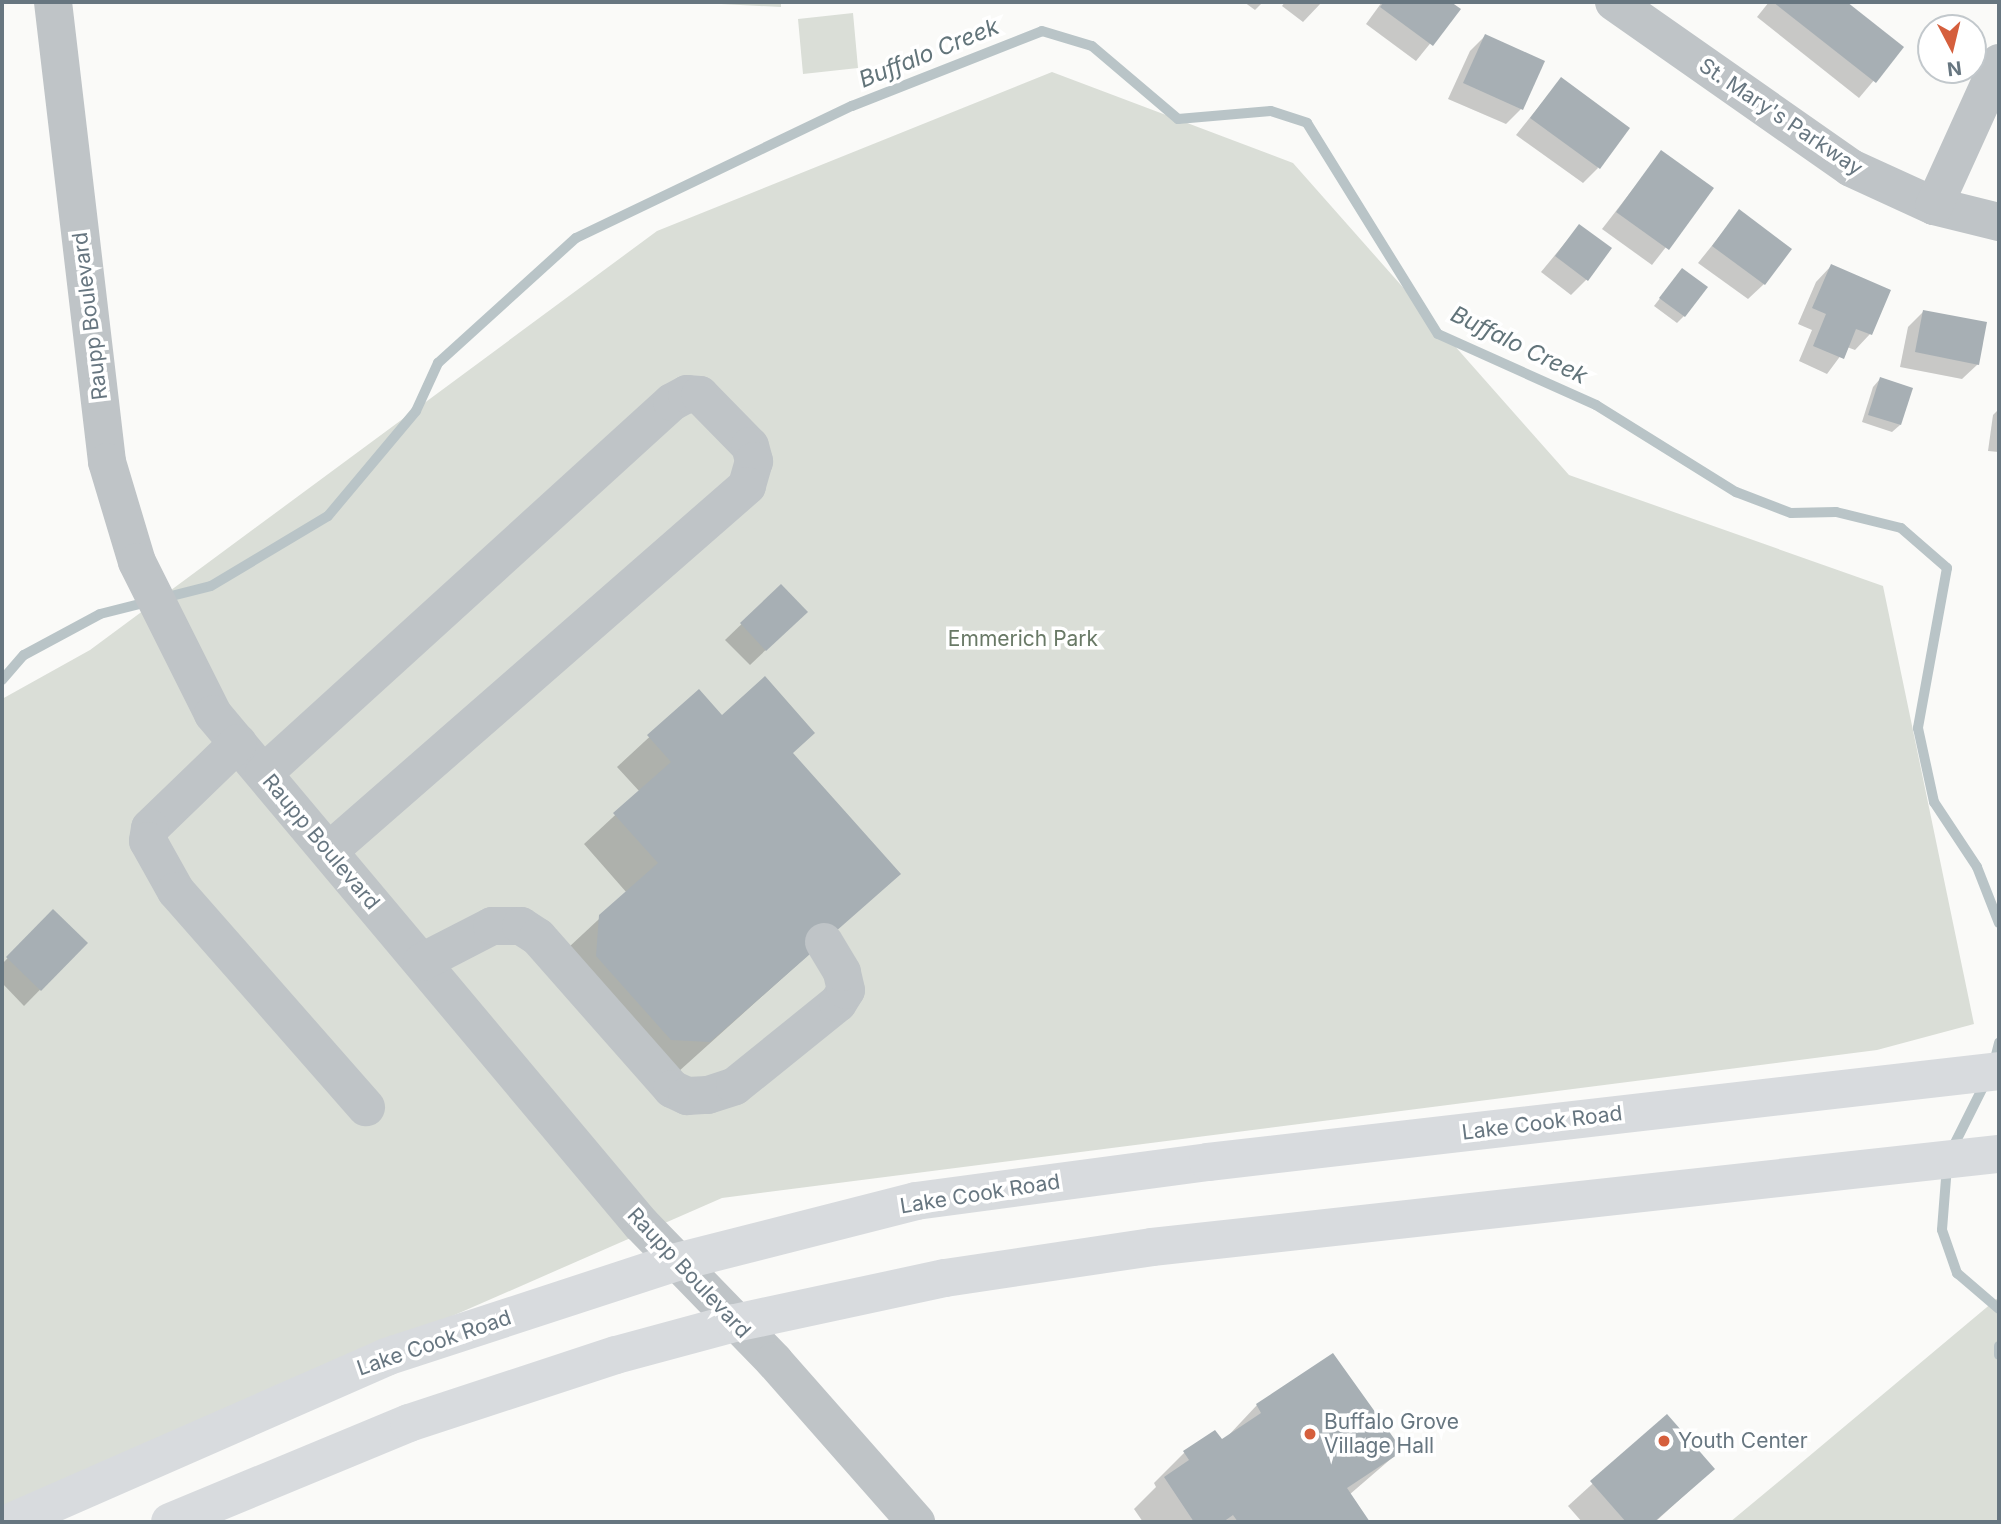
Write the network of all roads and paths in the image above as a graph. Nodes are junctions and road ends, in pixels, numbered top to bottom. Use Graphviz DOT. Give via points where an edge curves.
graph roads {
  1 [pos="53,2"];
  2 [pos="1614,2"];
  3 [pos="1999,63"];
  4 [pos="1934,206"];
  5 [pos="1999,222"];
  6 [pos="238,743"];
  7 [pos="264,773"];
  8 [pos="329,851"];
  9 [pos="824,942"];
  10 [pos="422,962"];
  11 [pos="1999,1071"];
  12 [pos="366,1107"];
  13 [pos="1999,1154"];
  14 [pos="677,1262"];
  15 [pos="735,1323"];
  16 [pos="11,1522"];
  17 [pos="170,1522"];
  18 [pos="916,1522"];
  1 -- 6 [label="street, Raupp Boulevard" via="107,462 145,576 213,714"];
  2 -- 4 [label="street, St. Mary's Parkway" via="1851,168"];
  3 -- 4 [label="street"];
  4 -- 5 [label="street, St. Mary's Parkway"];
  6 -- 7 [label="street, Raupp Boulevard"];
  6 -- 12 [label="street" via="150,828 148,841 176,891"];
  7 -- 8 [label="street, Raupp Boulevard"];
  7 -- 8 [label="street" via="672,402 687,394 700,395 750,446 754,461 747,486"];
  8 -- 10 [label="street, Raupp Boulevard"];
  9 -- 10 [label="street" via="844,981 846,990 838,1003 735,1086 708,1096 687,1096 672,1088 538,937 521,926 492,926"];
  10 -- 14 [label="street, Raupp Boulevard"];
  11 -- 14 [label="main road, Lake Cook Road" via="916,1201"];
  13 -- 15 [label="main road" via="1152,1247 945,1278"];
  14 -- 15 [label="street, Raupp Boulevard"];
  14 -- 16 [label="main road, Lake Cook Road" via="386,1357"];
  15 -- 17 [label="main road" via="615,1355 409,1423"];
  15 -- 18 [label="street, Raupp Boulevard"];
}
